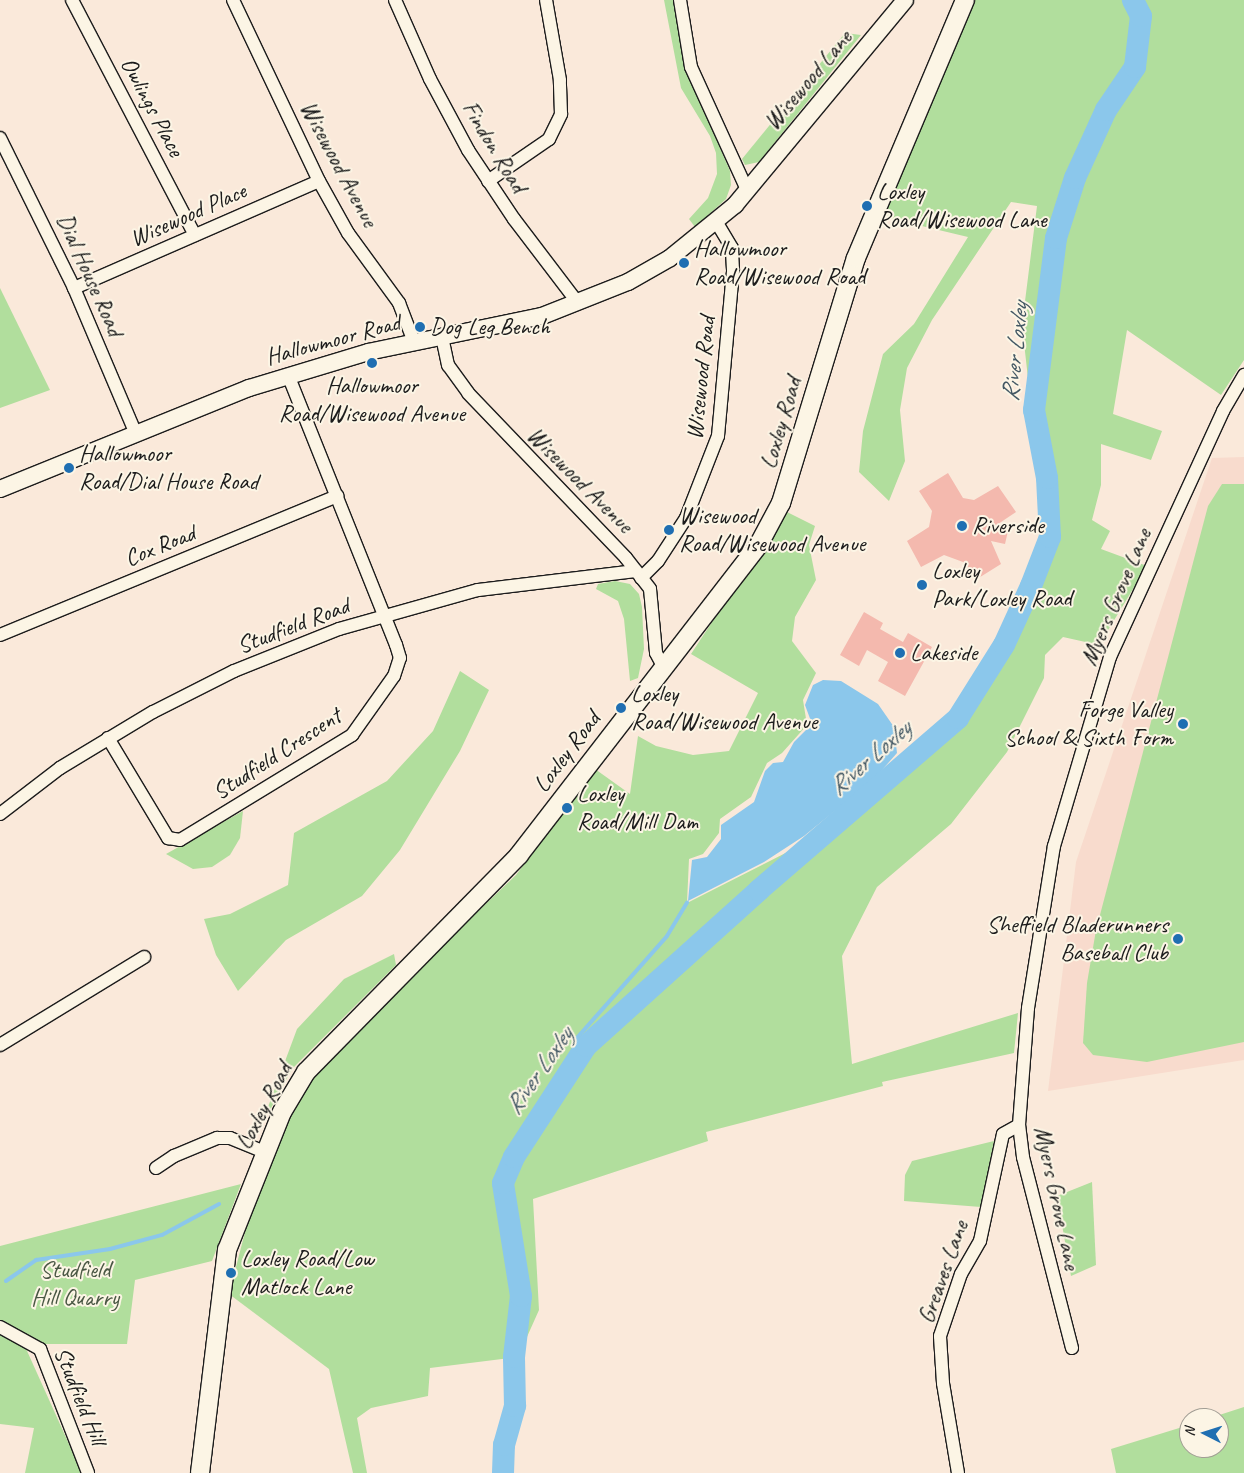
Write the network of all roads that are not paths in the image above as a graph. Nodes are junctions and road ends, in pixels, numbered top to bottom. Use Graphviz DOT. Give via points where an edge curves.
graph roads {
  1 [pos="72,0"];
  2 [pos="233,0"];
  3 [pos="395,0"];
  4 [pos="546,0"];
  5 [pos="680,0"];
  6 [pos="905,0"];
  7 [pos="965,0"];
  8 [pos="0,138"];
  9 [pos="319,181"];
  10 [pos="488,181"];
  11 [pos="747,190"];
  12 [pos="717,223"];
  13 [pos="195,234"];
  14 [pos="74,288"];
  15 [pos="578,303"];
  16 [pos="442,337"];
  17 [pos="414,342"];
  18 [pos="288,375"];
  19 [pos="1244,375"];
  20 [pos="134,432"];
  21 [pos="0,489"];
  22 [pos="337,496"];
  23 [pos="639,575"];
  24 [pos="383,615"];
  25 [pos="0,635"];
  26 [pos="663,666"];
  27 [pos="108,738"];
  28 [pos="0,814"];
  29 [pos="144,957"];
  30 [pos="0,1046"];
  31 [pos="1019,1124"];
  32 [pos="264,1152"];
  33 [pos="156,1168"];
  34 [pos="0,1327"];
  35 [pos="1072,1348"];
  36 [pos="88,1473"];
  37 [pos="200,1473"];
  38 [pos="958,1473"];
  1 -- 13 [label="street, Owlings Place"];
  2 -- 9 [label="street, Wisewood Avenue"];
  3 -- 10 [label="street, Findon Road" via="430,79"];
  4 -- 10 [label="street" via="560,80 561,114 549,138"];
  5 -- 11 [label="street" via="691,67"];
  6 -- 11 [label="street, Wisewood Lane"];
  7 -- 26 [label="main road, Loxley Road" via="856,258 781,503 759,544"];
  8 -- 14 [label="street, Dial House Road"];
  9 -- 13 [label="street, Wisewood Place"];
  9 -- 17 [label="street, Wisewood Avenue" via="348,233 399,303"];
  10 -- 15 [label="street, Findon Road"];
  11 -- 12 [label="street, Hallowmoor Road"];
  12 -- 15 [label="street, Hallowmoor Road" via="670,258 628,282"];
  12 -- 23 [label="street, Wisewood Road" via="732,248 733,270 718,436 686,518 658,561"];
  13 -- 14 [label="street, Wisewood Place"];
  14 -- 20 [label="street, Dial House Road"];
  15 -- 16 [label="street, Hallowmoor Road" via="513,324"];
  16 -- 17 [label="street, Hallowmoor Road"];
  16 -- 23 [label="street, Wisewood Avenue" via="448,365 468,393"];
  17 -- 18 [label="street, Hallowmoor Road"];
  18 -- 20 [label="street, Hallowmoor Road"];
  18 -- 22 [label="street, Studfield Crescent"];
  19 -- 31 [label="street, Myers Grove Lane" via="1223,411 1108,667 1054,846 1028,1008"];
  20 -- 21 [label="street, Hallowmoor Road"];
  22 -- 24 [label="street, Studfield Crescent"];
  22 -- 25 [label="street, Cox Road"];
  23 -- 24 [label="street, Studfield Road" via="478,590"];
  23 -- 26 [label="street" via="650,589 656,653"];
  24 -- 27 [label="street, Studfield Road" via="234,671"];
  24 -- 27 [label="street, Studfield Crescent" via="400,658 399,667 357,730 180,840 168,838"];
  26 -- 32 [label="main road, Loxley Road" via="519,855 306,1072"];
  27 -- 28 [label="street, Studfield Road"];
  29 -- 30 [label="street"];
  31 -- 35 [label="street, Myers Grove Lane" via="1023,1157"];
  31 -- 38 [label="street, Greaves Lane" via="1003,1134 980,1241 961,1274 940,1336 943,1383"];
  32 -- 33 [label="street" via="230,1138 217,1138 174,1156"];
  32 -- 37 [label="main road, Loxley Road" via="227,1250"];
  34 -- 36 [label="street, Studfield Hill" via="40,1349"];
}
